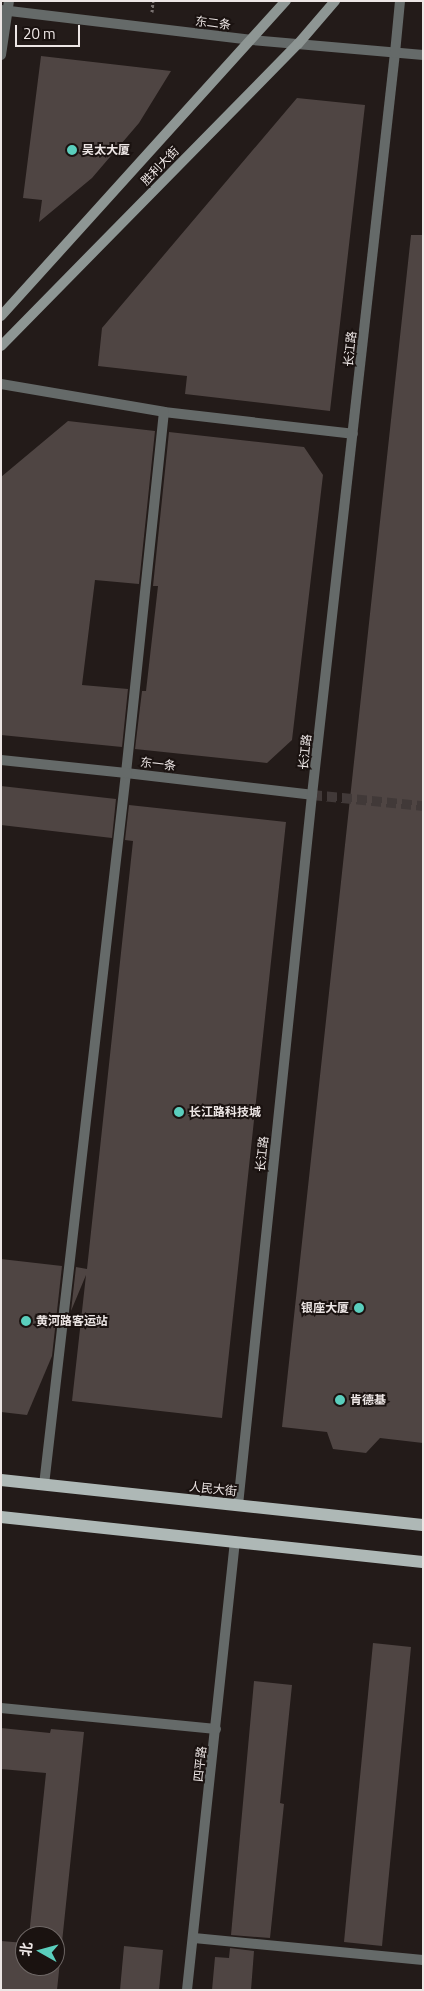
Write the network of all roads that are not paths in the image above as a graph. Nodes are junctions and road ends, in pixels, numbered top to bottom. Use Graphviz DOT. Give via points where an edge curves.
graph roads {
  1 [pos="286,1"];
  2 [pos="335,1"];
  3 [pos="400,1"];
  4 [pos="6,7"];
  5 [pos="252,40"];
  6 [pos="298,44"];
  7 [pos="395,52"];
  8 [pos="1,55"];
  9 [pos="423,55"];
  10 [pos="1,316"];
  11 [pos="1,346"];
  12 [pos="1,384"];
  13 [pos="164,412"];
  14 [pos="353,434"];
  15 [pos="1,760"];
  16 [pos="126,773"];
  17 [pos="312,795"];
  18 [pos="1,1480"];
  19 [pos="44,1484"];
  20 [pos="238,1505"];
  21 [pos="1,1517"];
  22 [pos="423,1525"];
  23 [pos="236,1542"];
  24 [pos="423,1562"];
  25 [pos="1,1708"];
  26 [pos="216,1729"];
  27 [pos="194,1938"];
  28 [pos="423,1960"];
  29 [pos="187,1990"];
  1 -- 5 [label="main road, 胜利大街"];
  2 -- 6 [label="main road, 胜利大街"];
  3 -- 7 [label="street, 长江路"];
  4 -- 5 [label="street, 东二条"];
  4 -- 8 [label="street"];
  5 -- 6 [label="street, 东二条"];
  5 -- 10 [label="main road, 胜利大街"];
  6 -- 7 [label="street, 东二条"];
  6 -- 11 [label="main road, 胜利大街"];
  7 -- 9 [label="street, 东二条"];
  7 -- 14 [label="street, 长江路"];
  12 -- 13 [label="street"];
  13 -- 14 [label="street"];
  13 -- 16 [label="street"];
  14 -- 17 [label="street, 长江路"];
  15 -- 16 [label="street, 东一条"];
  16 -- 17 [label="street, 东一条"];
  16 -- 19 [label="street"];
  17 -- 20 [label="street, 长江路"];
  18 -- 19 [label="main road, 人民大街"];
  19 -- 20 [label="main road, 人民大街"];
  20 -- 22 [label="main road, 人民大街"];
  21 -- 23 [label="main road"];
  23 -- 24 [label="main road"];
  23 -- 26 [label="street, 四平路"];
  25 -- 26 [label="street"];
  26 -- 27 [label="street, 四平路"];
  27 -- 28 [label="street"];
  27 -- 29 [label="street, 四平路"];
}
